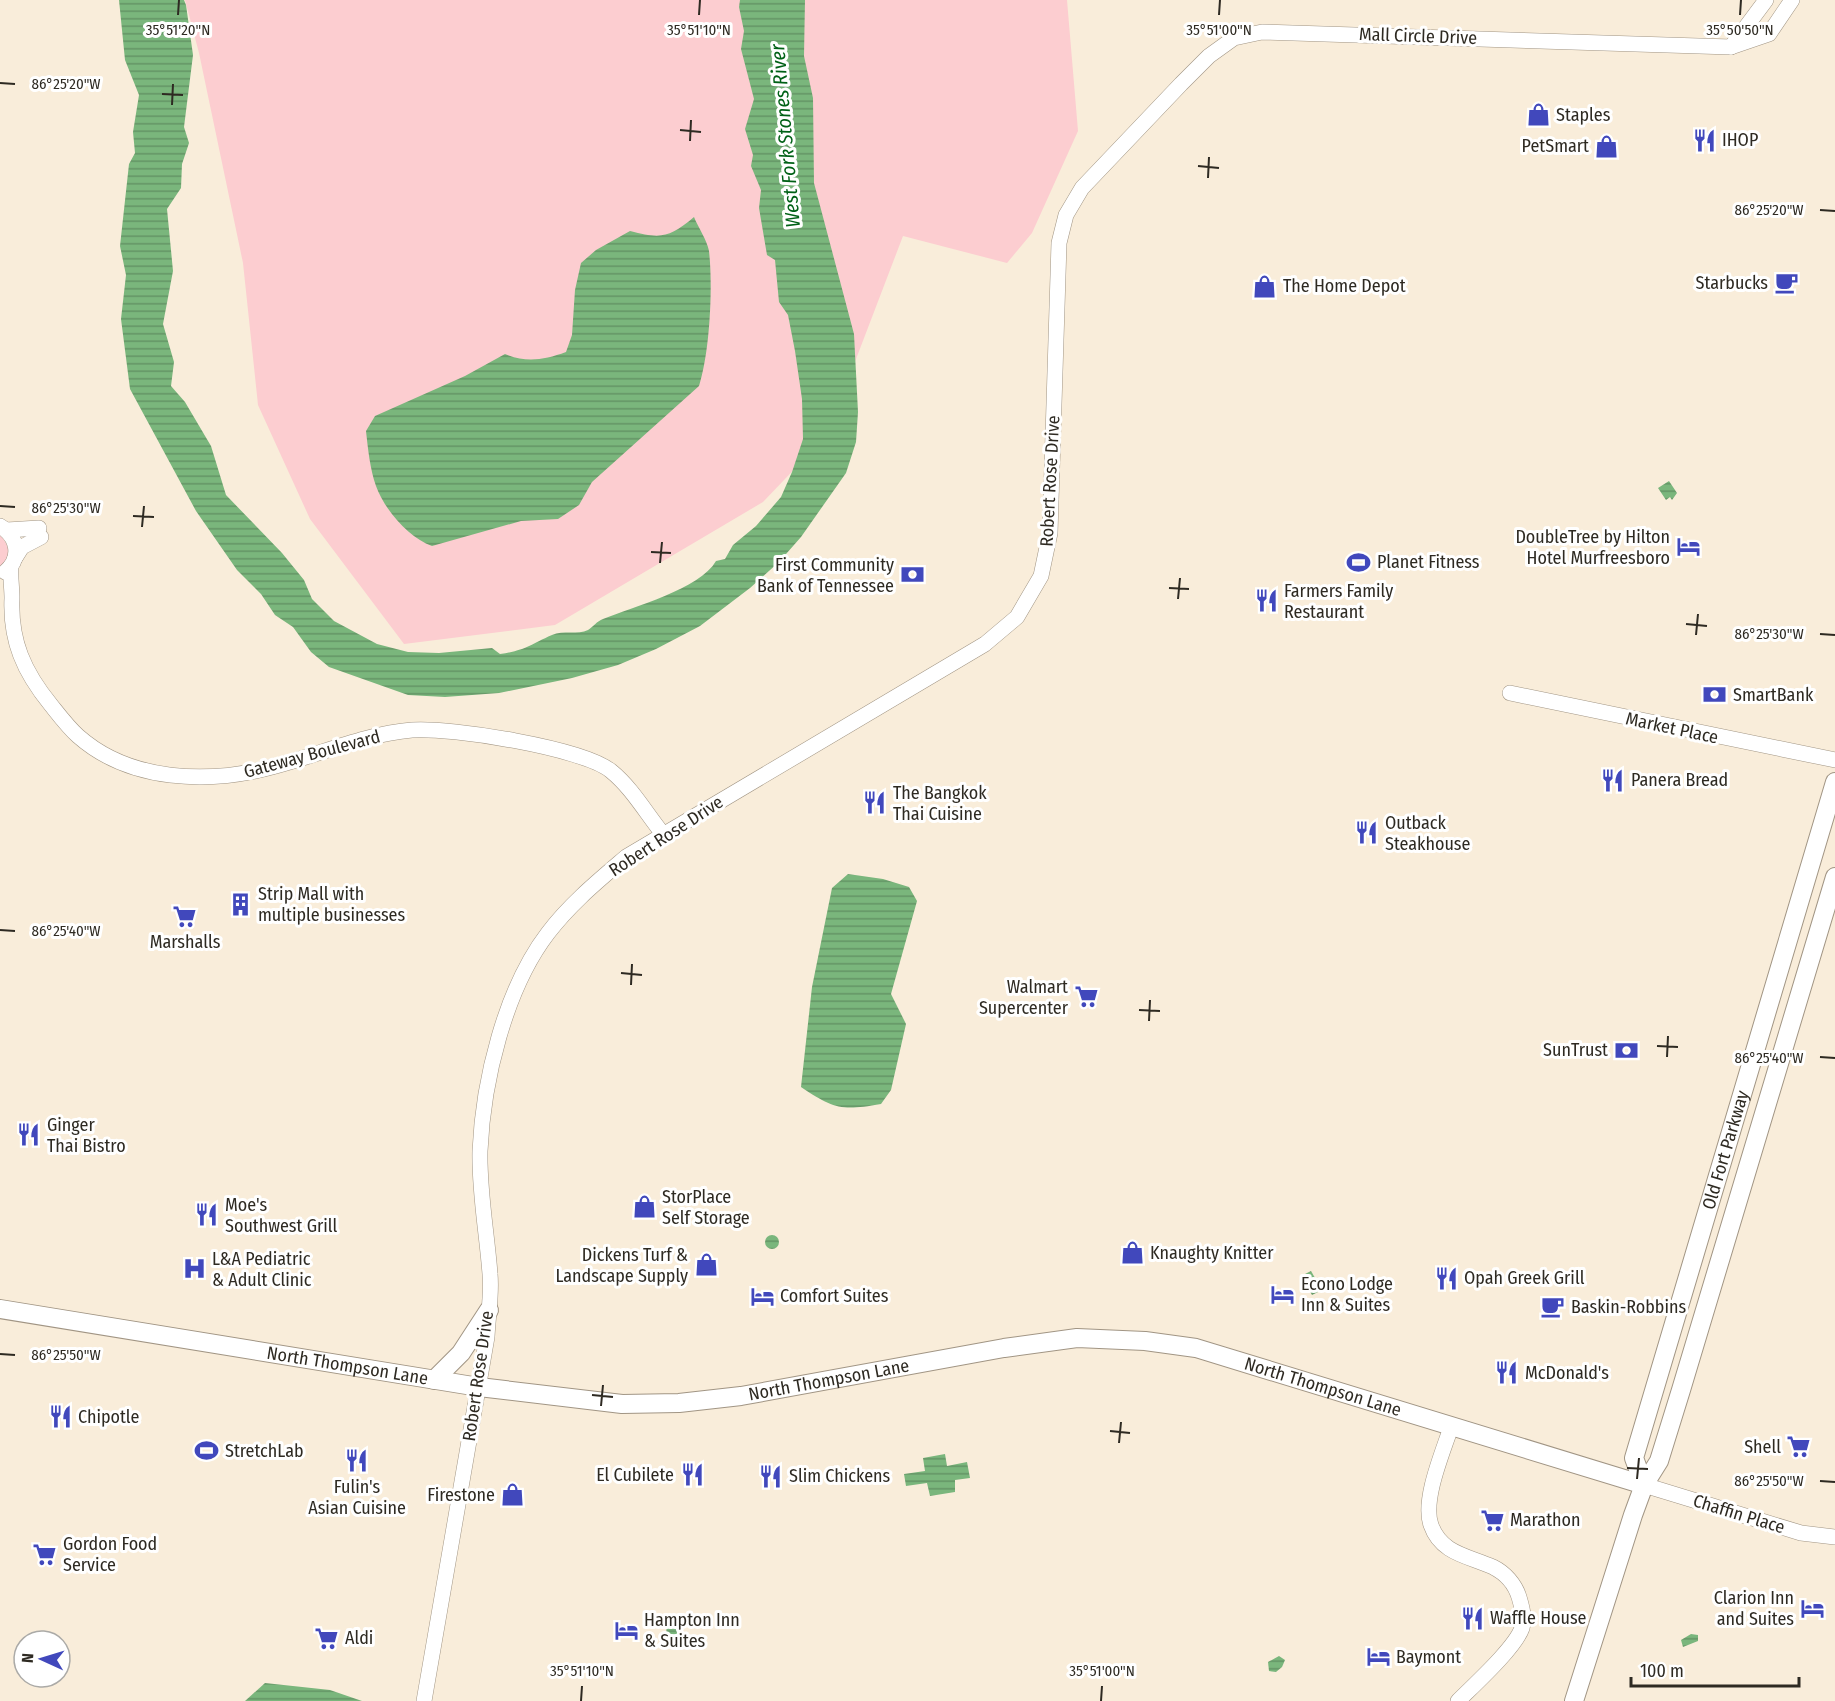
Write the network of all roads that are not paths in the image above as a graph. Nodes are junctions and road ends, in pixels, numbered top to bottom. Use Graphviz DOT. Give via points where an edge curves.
graph roads {
  1 [pos="1766,0"];
  2 [pos="1792,0"];
  3 [pos="1731,47"];
  4 [pos="1140,127"];
  5 [pos="3,528"];
  6 [pos="9,566"];
  7 [pos="0,596"];
  8 [pos="10,613"];
  9 [pos="1510,693"];
  10 [pos="1835,760"];
  11 [pos="1835,782"];
  12 [pos="663,834"];
  13 [pos="1835,877"];
  14 [pos="0,1309"];
  15 [pos="489,1310"];
  16 [pos="434,1380"];
  17 [pos="479,1387"];
  18 [pos="1450,1427"];
  19 [pos="1644,1485"];
  20 [pos="1835,1537"];
  21 [pos="424,1701"];
  22 [pos="1458,1701"];
  23 [pos="1574,1701"];
  1 -- 3 [label="street"];
  2 -- 3 [label="street, Mall Circle Drive" via="1769,34"];
  3 -- 4 [label="street, Mall Circle Drive" via="1262,32 1234,38 1209,56"];
  4 -- 12 [label="street, Robert Rose Drive" via="1082,188 1066,215 1059,243 1050,533 1041,576 1017,617 985,644"];
  5 -- 6 [label="street" via="15,543"];
  5 -- 6 [label="street" via="40,532 22,547"];
  6 -- 8 [label="street"];
  7 -- 8 [label="street"];
  8 -- 12 [label="street, Gateway Boulevard" via="23,664 64,720 78,736 106,755 148,772 172,777 236,774 271,768 369,737 413,730 453,732 523,743 596,761 627,787"];
  9 -- 10 [label="street, Market Place"];
  11 -- 19 [label="main road, Old Fort Parkway" via="1634,1458"];
  12 -- 15 [label="street, Robert Rose Drive" via="626,857 580,896 547,934 519,981 501,1033 486,1099 480,1152"];
  13 -- 19 [label="main road, Old Fort Parkway" via="1659,1461"];
  14 -- 16 [label="main road, North Thompson Lane"];
  15 -- 16 [label="main road" via="460,1353"];
  15 -- 17 [label="street, Robert Rose Drive"];
  16 -- 17 [label="main road, North Thompson Lane"];
  17 -- 18 [label="main road, North Thompson Lane" via="622,1404 679,1403 741,1396 1004,1348 1077,1338 1102,1339 1196,1348"];
  17 -- 21 [label="street, Robert Rose Drive"];
  18 -- 19 [label="main road, North Thompson Lane"];
  18 -- 22 [label="street" via="1429,1499 1430,1522 1442,1543 1459,1556 1495,1568 1516,1586 1523,1613 1521,1630 1504,1654"];
  19 -- 20 [label="street, Chaffin Place" via="1801,1533"];
  19 -- 23 [label="main road, Old Fort Parkway"];
}
